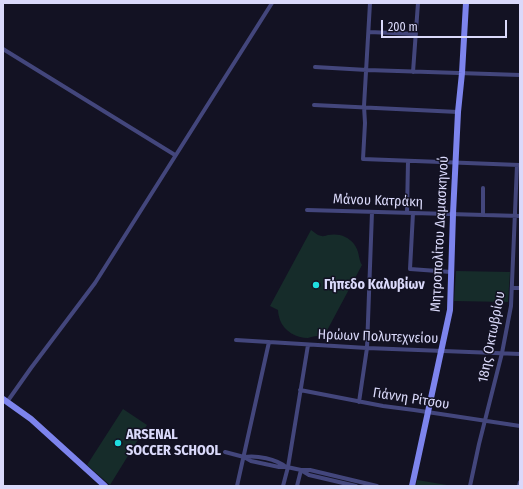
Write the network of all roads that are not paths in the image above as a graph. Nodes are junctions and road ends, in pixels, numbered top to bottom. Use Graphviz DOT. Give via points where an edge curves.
graph roads {
  1 [pos="272,3"];
  2 [pos="370,3"];
  3 [pos="418,3"];
  4 [pos="466,3"];
  5 [pos="369,32"];
  6 [pos="416,34"];
  7 [pos="3,49"];
  8 [pos="316,67"];
  9 [pos="367,70"];
  10 [pos="413,72"];
  11 [pos="462,73"];
  12 [pos="520,75"];
  13 [pos="314,105"];
  14 [pos="364,108"];
  15 [pos="458,112"];
  16 [pos="175,155"];
  17 [pos="408,161"];
  18 [pos="455,163"];
  19 [pos="519,165"];
  20 [pos="483,188"];
  21 [pos="307,210"];
  22 [pos="372,212"];
  23 [pos="407,213"];
  24 [pos="413,213"];
  25 [pos="453,214"];
  26 [pos="483,215"];
  27 [pos="518,216"];
  28 [pos="451,272"];
  29 [pos="512,288"];
  30 [pos="520,288"];
  31 [pos="236,340"];
  32 [pos="269,342"];
  33 [pos="308,345"];
  34 [pos="367,348"];
  35 [pos="442,350"];
  36 [pos="502,353"];
  37 [pos="520,354"];
  38 [pos="300,390"];
  39 [pos="5,402"];
  40 [pos="359,402"];
  41 [pos="428,412"];
  42 [pos="485,421"];
  43 [pos="520,426"];
  44 [pos="225,452"];
  45 [pos="244,457"];
  46 [pos="288,467"];
  47 [pos="301,470"];
  48 [pos="520,482"];
  49 [pos="341,484"];
  50 [pos="106,486"];
  51 [pos="237,486"];
  52 [pos="283,486"];
  53 [pos="297,486"];
  54 [pos="356,486"];
  55 [pos="377,486"];
  56 [pos="412,486"];
  57 [pos="470,486"];
  58 [pos="519,486"];
  1 -- 16 [label="street"];
  2 -- 5 [label="street"];
  3 -- 6 [label="street"];
  4 -- 11 [label="street, Μητροπολίτου Δαμασκηνού"];
  5 -- 6 [label="street"];
  5 -- 9 [label="street"];
  6 -- 10 [label="street"];
  7 -- 16 [label="street"];
  8 -- 9 [label="street"];
  9 -- 10 [label="street"];
  9 -- 14 [label="street"];
  10 -- 11 [label="street"];
  11 -- 12 [label="street"];
  11 -- 15 [label="street, Μητροπολίτου Δαμασκηνού"];
  13 -- 14 [label="street"];
  14 -- 15 [label="street"];
  14 -- 17 [label="street" via="363,159"];
  15 -- 18 [label="street, Μητροπολίτου Δαμασκηνού"];
  16 -- 39 [label="street" via="95,283"];
  17 -- 18 [label="street"];
  17 -- 23 [label="street"];
  18 -- 19 [label="street"];
  18 -- 25 [label="street, Μητροπολίτου Δαμασκηνού"];
  19 -- 27 [label="street, 18ης Οκτωβρίου"];
  20 -- 26 [label="street"];
  21 -- 22 [label="street, Μάνου Κατράκη"];
  22 -- 23 [label="street, Μάνου Κατράκη"];
  22 -- 34 [label="street"];
  23 -- 24 [label="street, Μάνου Κατράκη"];
  24 -- 25 [label="street, Μάνου Κατράκη"];
  24 -- 28 [label="street" via="410,269"];
  25 -- 26 [label="street, Μάνου Κατράκη"];
  25 -- 28 [label="street, Μητροπολίτου Δαμασκηνού"];
  26 -- 27 [label="street, Μάνου Κατράκη"];
  27 -- 29 [label="street, 18ης Οκτωβρίου"];
  28 -- 35 [label="street, Μητροπολίτου Δαμασκηνού" via="450,314"];
  29 -- 30 [label="street"];
  29 -- 36 [label="street, 18ης Οκτωβρίου"];
  31 -- 32 [label="street, Ηρώων Πολυτεχνείου"];
  32 -- 33 [label="street, Ηρώων Πολυτεχνείου"];
  32 -- 45 [label="street"];
  33 -- 34 [label="street, Ηρώων Πολυτεχνείου"];
  33 -- 38 [label="street"];
  34 -- 35 [label="street, Ηρώων Πολυτεχνείου"];
  34 -- 40 [label="street"];
  35 -- 36 [label="street, Ηρώων Πολυτεχνείου"];
  35 -- 41 [label="street, Μητροπολίτου Δαμασκηνού"];
  36 -- 37 [label="street, Ηρώων Πολυτεχνείου"];
  36 -- 42 [label="street, 18ης Οκτωβρίου"];
  38 -- 40 [label="street, Γιάννη Ρίτσου"];
  38 -- 46 [label="street"];
  39 -- 50 [label="street" via="31,419"];
  40 -- 41 [label="street, Γιάννη Ρίτσου"];
  41 -- 42 [label="street, Γιάννη Ρίτσου"];
  41 -- 56 [label="street, Μητροπολίτου Δαμασκηνού"];
  42 -- 43 [label="street, Γιάννη Ρίτσου"];
  42 -- 57 [label="street, 18ης Οκτωβρίου"];
  44 -- 45 [label="street"];
  45 -- 46 [label="street" via="252,456 280,462"];
  45 -- 51 [label="street"];
  46 -- 47 [label="street"];
  46 -- 52 [label="street"];
  47 -- 49 [label="street" via="309,475"];
  47 -- 53 [label="street"];
  47 -- 55 [label="street"];
  48 -- 58 [label="street"];
  49 -- 54 [label="street"];
}
